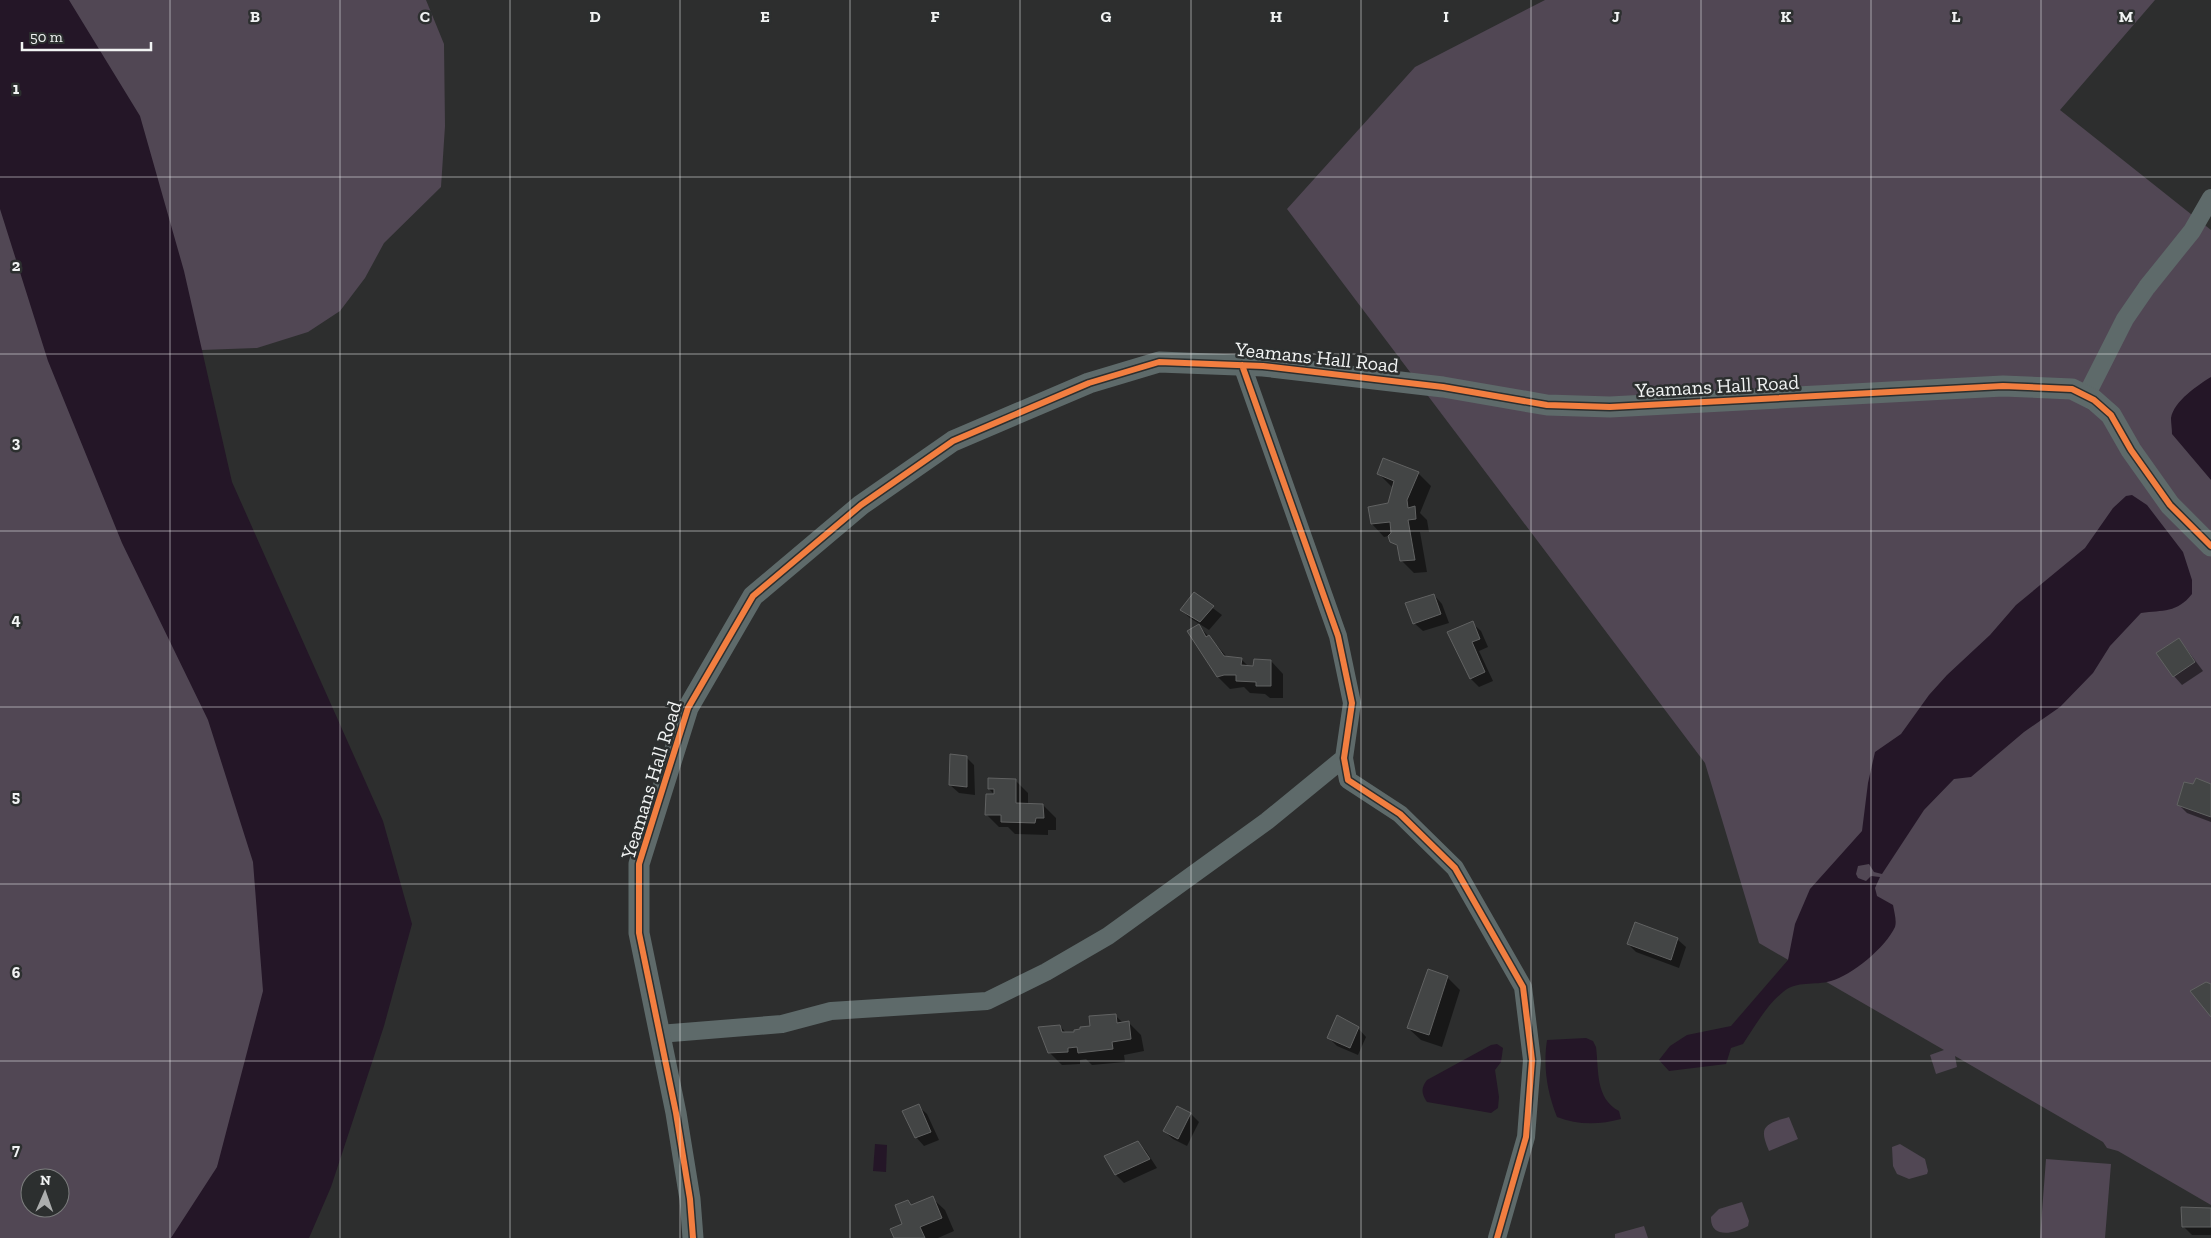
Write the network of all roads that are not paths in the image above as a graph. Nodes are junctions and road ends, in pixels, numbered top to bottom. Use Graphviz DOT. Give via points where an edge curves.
graph roads {
  1 [pos="2211,198"];
  2 [pos="1242,365"];
  3 [pos="2086,396"];
  4 [pos="2211,546"];
  5 [pos="1344,758"];
  6 [pos="660,1034"];
  7 [pos="693,1238"];
  8 [pos="1497,1238"];
  1 -- 3 [label="street" via="2192,231 2125,320"];
  2 -- 3 [label="street, Yeamans Hall Road" via="1443,388 1547,405 1610,407 2003,386 2072,388"];
  2 -- 5 [label="street" via="1338,636 1352,702"];
  2 -- 6 [label="street, Yeamans Hall Road" via="1159,362 1089,384 953,441 861,505 753,596 688,708 639,864 638,933"];
  3 -- 4 [label="street, Yeamans Hall Road" via="2111,415 2170,505"];
  5 -- 6 [label="street" via="1267,821 1108,936 987,1001 831,1011 782,1024"];
  5 -- 8 [label="street" via="1348,780 1400,814 1455,868 1523,987 1532,1060 1526,1137"];
  6 -- 7 [label="street, Yeamans Hall Road" via="678,1123"];
}
